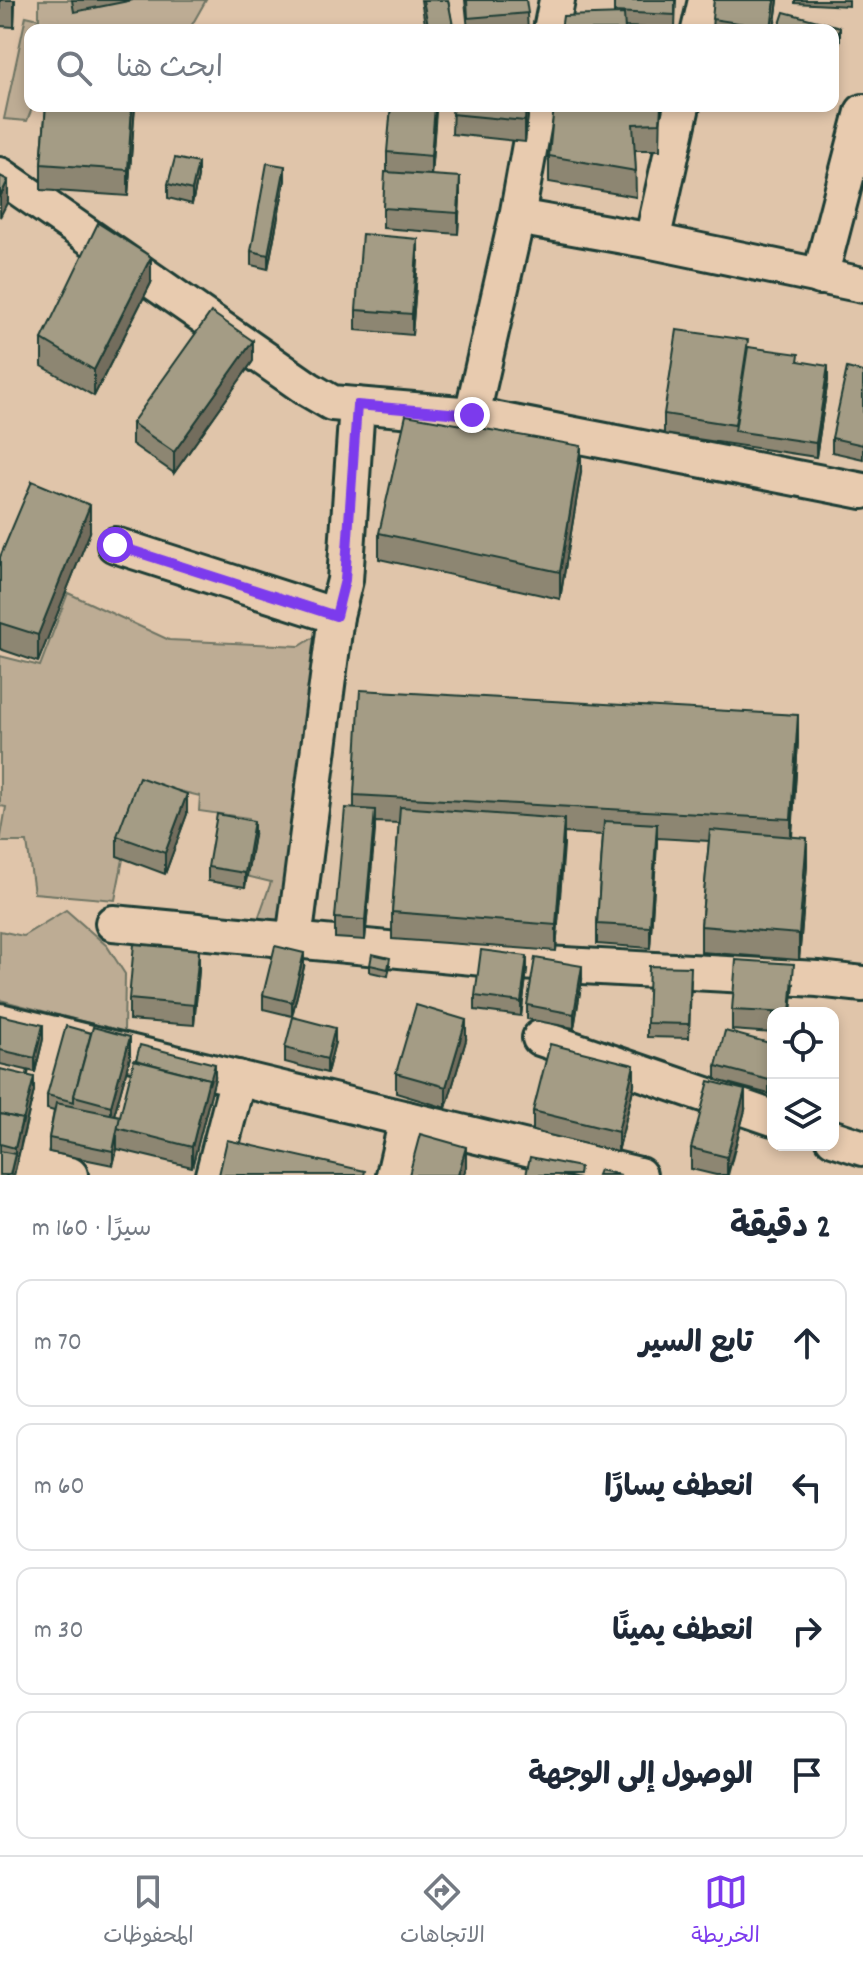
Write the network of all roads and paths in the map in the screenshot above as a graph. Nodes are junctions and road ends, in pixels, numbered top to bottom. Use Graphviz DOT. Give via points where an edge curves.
graph roads {
  1 [pos="557,0"];
  2 [pos="706,0"];
  3 [pos="552,24"];
  4 [pos="700,24"];
  5 [pos="536,112"];
  6 [pos="681,112"];
  7 [pos="863,112"];
  8 [pos="0,175"];
  9 [pos="517,217"];
  10 [pos="652,241"];
  11 [pos="820,277"];
  12 [pos="863,285"];
  13 [pos="357,405"];
  14 [pos="472,415"];
  15 [pos="863,491"];
  16 [pos="115,545"];
  17 [pos="336,616"];
  18 [pos="113,923"];
  19 [pos="294,940"];
  20 [pos="863,984"];
  21 [pos="0,1021"];
  22 [pos="55,1034"];
  23 [pos="540,1038"];
  24 [pos="238,1078"];
  25 [pos="767,1116"];
  26 [pos="407,1119"];
  27 [pos="839,1140"];
  28 [pos="863,1148"];
  29 [pos="863,1168"];
  30 [pos="26,1170"];
  31 [pos="70,1175"];
  32 [pos="213,1175"];
  33 [pos="394,1175"];
  34 [pos="639,1175"];
  35 [pos="859,1175"];
  1 -- 3 [label="street"];
  2 -- 4 [label="street"];
  5 -- 9 [label="street"];
  6 -- 10 [label="street"];
  7 -- 11 [label="street"];
  8 -- 13 [label="street" via="308,389 332,403"];
  9 -- 10 [label="street"];
  9 -- 14 [label="street"];
  10 -- 11 [label="street"];
  11 -- 12 [label="street"];
  13 -- 14 [label="street"];
  13 -- 17 [label="street" via="345,580"];
  14 -- 15 [label="street"];
  16 -- 17 [label="street"];
  17 -- 19 [label="street"];
  18 -- 19 [label="street"];
  19 -- 20 [label="street" via="546,964"];
  21 -- 22 [label="street"];
  22 -- 24 [label="street"];
  22 -- 30 [label="street"];
  23 -- 25 [label="street"];
  24 -- 26 [label="street"];
  24 -- 32 [label="street"];
  26 -- 33 [label="street"];
  26 -- 34 [label="street"];
  27 -- 28 [label="street"];
  29 -- 35 [label="street"];
  30 -- 31 [label="street"];
}
